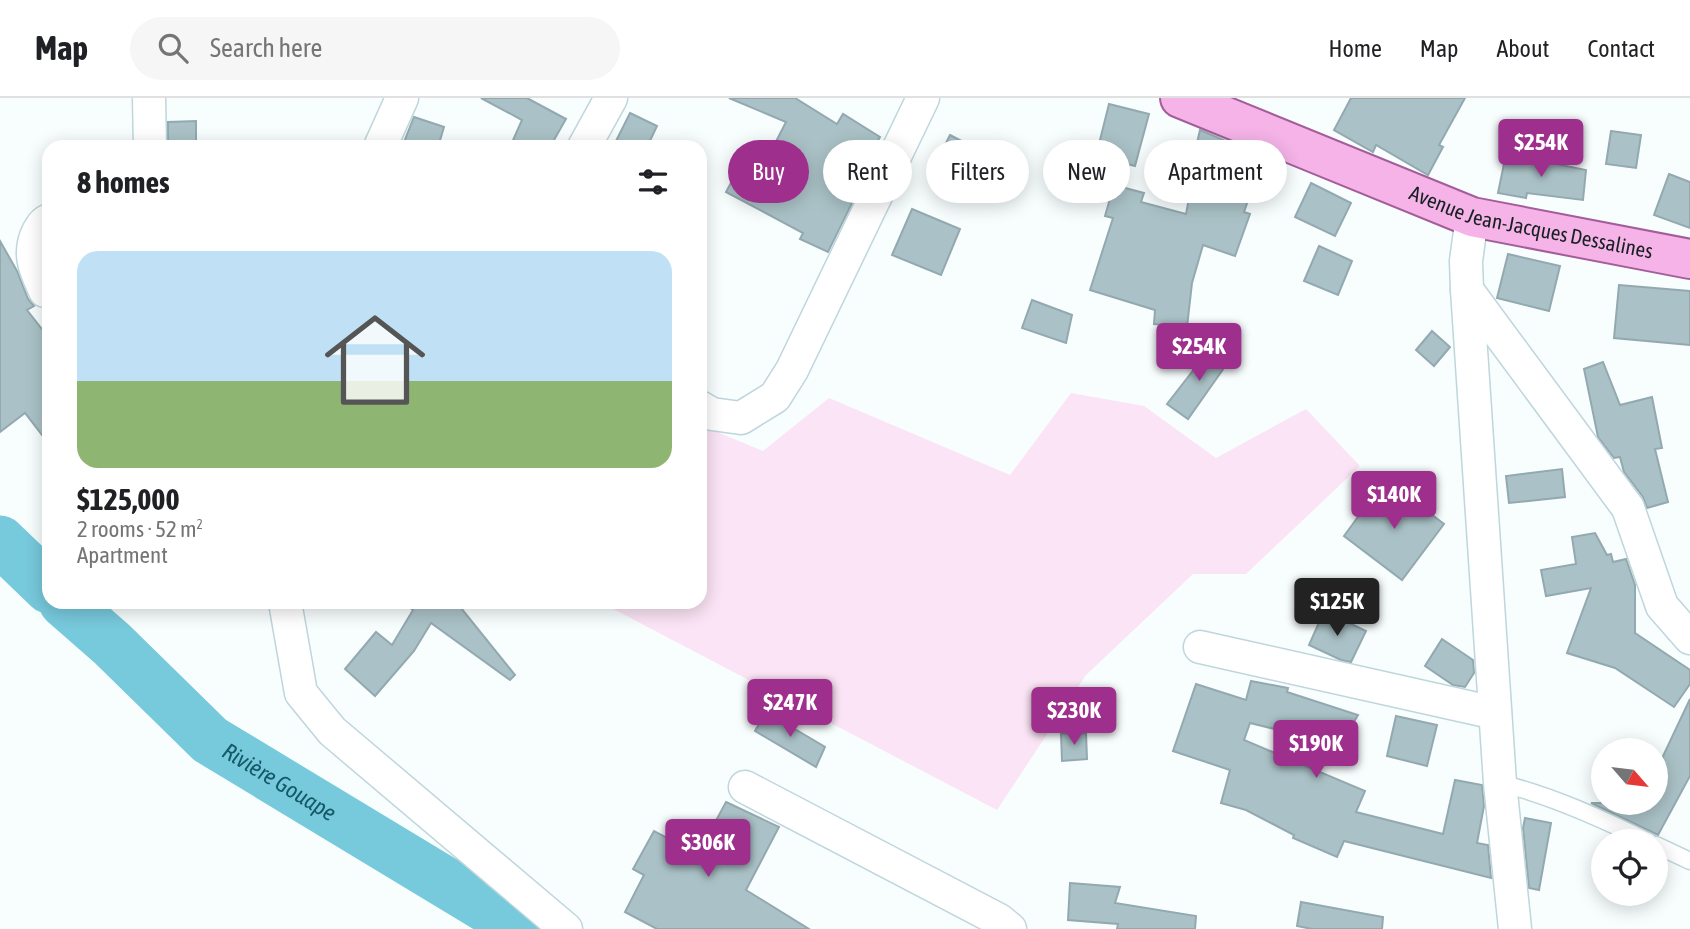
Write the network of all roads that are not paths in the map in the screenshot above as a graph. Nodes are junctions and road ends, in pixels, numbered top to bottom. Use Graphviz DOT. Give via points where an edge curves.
graph roads {
  1 [pos="149,98"];
  2 [pos="402,98"];
  3 [pos="611,98"];
  4 [pos="923,98"];
  5 [pos="1180,98"];
  6 [pos="150,140"];
  7 [pos="383,140"];
  8 [pos="588,140"];
  9 [pos="1472,216"];
  10 [pos="42,227"];
  11 [pos="1690,259"];
  12 [pos="42,284"];
  13 [pos="1467,290"];
  14 [pos="707,411"];
  15 [pos="286,609"];
  16 [pos="1690,638"];
  17 [pos="1200,647"];
  18 [pos="1495,713"];
  19 [pos="1500,783"];
  20 [pos="745,788"];
  21 [pos="1624,829"];
  22 [pos="1668,851"];
  23 [pos="1690,861"];
  24 [pos="566,929"];
  25 [pos="1010,929"];
  26 [pos="1515,929"];
  1 -- 6 [label="street"];
  2 -- 7 [label="street"];
  3 -- 8 [label="street"];
  4 -- 14 [label="street" via="775,397 741,418"];
  5 -- 9 [label="main road, Avenue Jean-Jacques Dessalines"];
  9 -- 11 [label="main road, Avenue Jean-Jacques Dessalines"];
  9 -- 13 [label="street"];
  10 -- 12 [label="street" via="34,241 32,262"];
  13 -- 16 [label="street" via="1628,508 1662,606"];
  13 -- 18 [label="street"];
  15 -- 24 [label="street" via="301,693 332,731"];
  17 -- 18 [label="street"];
  18 -- 19 [label="street"];
  19 -- 21 [label="lane" via="1533,791"];
  19 -- 26 [label="street"];
  20 -- 25 [label="street"];
  22 -- 23 [label="lane"];
}
